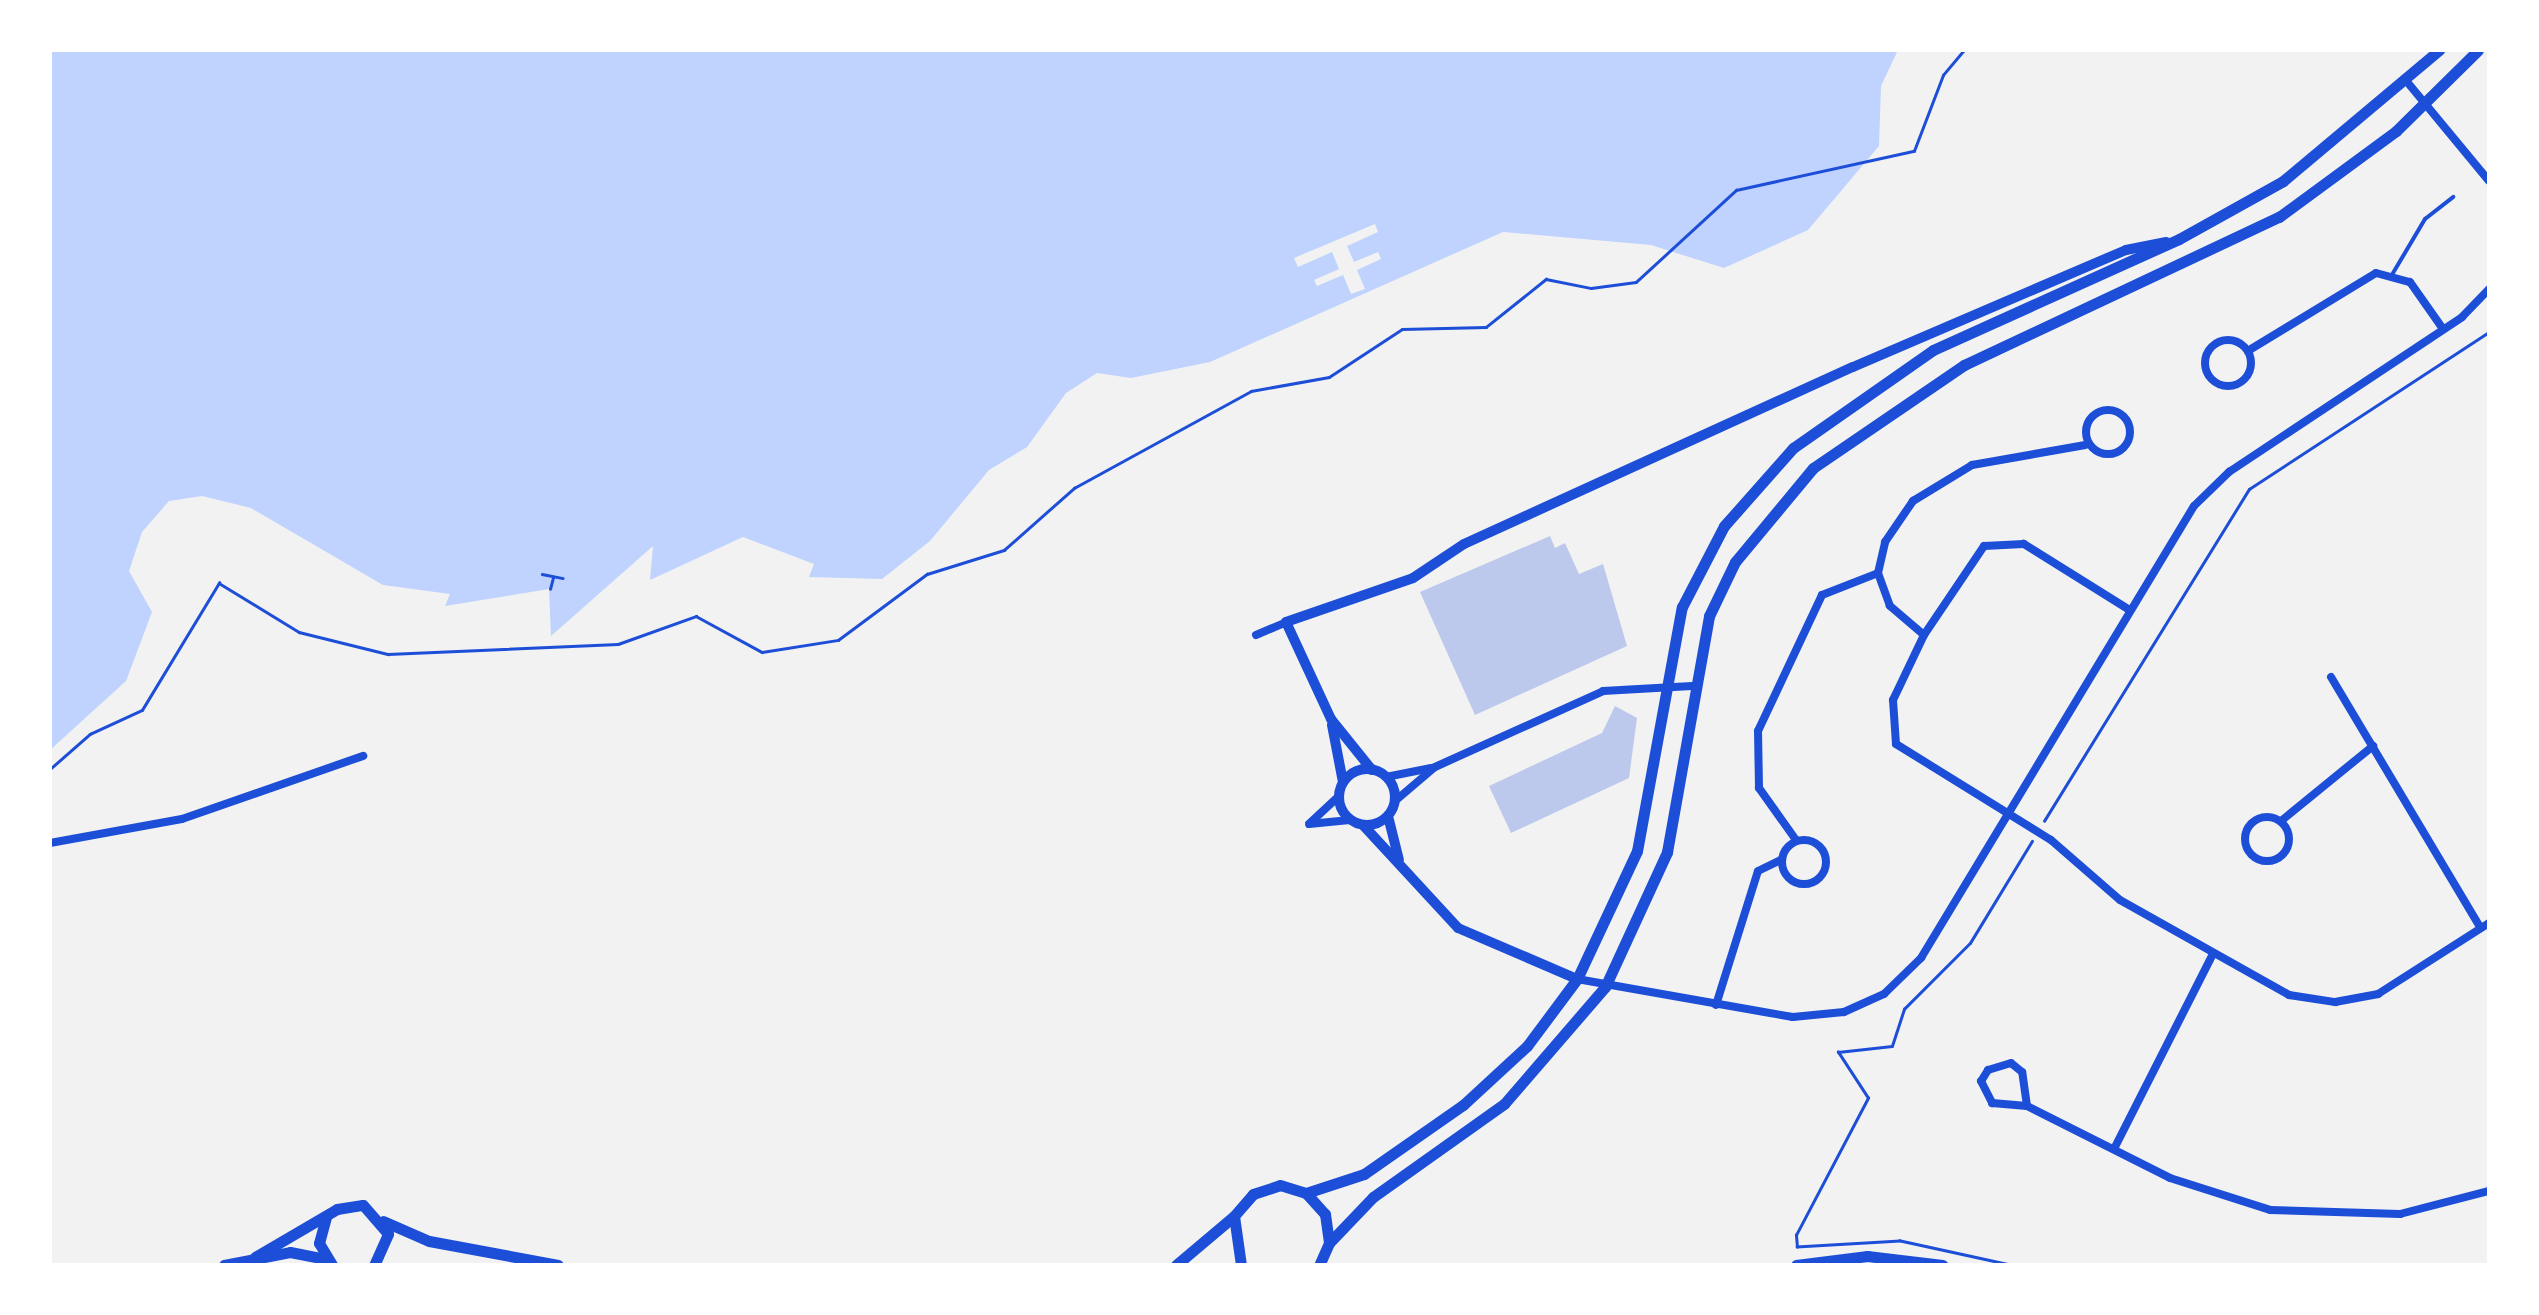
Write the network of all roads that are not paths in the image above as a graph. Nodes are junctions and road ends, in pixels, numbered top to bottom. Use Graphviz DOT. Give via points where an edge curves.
graph roads {
  1 [pos="2439,50"];
  2 [pos="2478,50"];
  3 [pos="2408,82"];
  4 [pos="2427,106"];
  5 [pos="2489,181"];
  6 [pos="2453,197"];
  7 [pos="2179,239"];
  8 [pos="2394,273"];
  9 [pos="2489,289"];
  10 [pos="2444,328"];
  11 [pos="2251,349"];
  12 [pos="2084,445"];
  13 [pos="1878,573"];
  14 [pos="2128,609"];
  15 [pos="1286,622"];
  16 [pos="1924,634"];
  17 [pos="1256,635"];
  18 [pos="2332,677"];
  19 [pos="1664,685"];
  20 [pos="1692,686"];
  21 [pos="1330,720"];
  22 [pos="2372,746"];
  23 [pos="363,756"];
  24 [pos="1435,767"];
  25 [pos="1372,770"];
  26 [pos="1386,778"];
  27 [pos="1344,783"];
  28 [pos="1339,796"];
  29 [pos="1394,800"];
  30 [pos="2008,815"];
  31 [pos="1388,816"];
  32 [pos="1350,820"];
  33 [pos="2281,821"];
  34 [pos="1364,825"];
  35 [pos="1796,840"];
  36 [pos="50,843"];
  37 [pos="1781,860"];
  38 [pos="1400,866"];
  39 [pos="2484,925"];
  40 [pos="2212,956"];
  41 [pos="1576,979"];
  42 [pos="1605,987"];
  43 [pos="1716,1005"];
  44 [pos="2027,1106"];
  45 [pos="2116,1147"];
  46 [pos="2489,1191"];
  47 [pos="1306,1193"];
  48 [pos="1234,1216"];
  49 [pos="326,1217"];
  50 [pos="384,1221"];
  51 [pos="1328,1245"];
  52 [pos="256,1257"];
  53 [pos="329,1262"];
  54 [pos="224,1265"];
  55 [pos="374,1265"];
  56 [pos="558,1265"];
  57 [pos="1176,1265"];
  58 [pos="1240,1265"];
  59 [pos="1319,1265"];
  60 [pos="1328,1265"];
  61 [pos="1796,1265"];
  62 [pos="1942,1265"];
  1 -- 3 [label="main road"];
  2 -- 4 [label="main road"];
  3 -- 4 [label="street"];
  3 -- 7 [label="main road" via="2283,180"];
  4 -- 5 [label="street"];
  4 -- 20 [label="main road" via="2279,216 1964,365 1860,428 1791,492 1736,562 1709,616"];
  6 -- 8 [label="lane" via="2425,219"];
  7 -- 15 [label="street" via="2126,250 1607,477 1464,544 1413,578"];
  7 -- 19 [label="main road" via="1934,350 1793,448 1700,566"];
  8 -- 10 [label="street" via="2416,287"];
  8 -- 11 [label="street" via="2367,275"];
  9 -- 10 [label="street"];
  10 -- 14 [label="street" via="2220,480"];
  11 -- 11 [label="street" via="2212,346 2208,376 2236,386"];
  12 -- 12 [label="street" via="2111,454 2129,441 2130,426 2108,409 2089,422"];
  12 -- 13 [label="street" via="1942,479 1892,528"];
  13 -- 16 [label="street" via="1896,614"];
  13 -- 35 [label="street" via="1822,594 1758,731 1759,788"];
  14 -- 16 [label="street" via="2024,544 2000,541 1970,558"];
  14 -- 30 [label="street"];
  15 -- 17 [label="street"];
  15 -- 21 [label="street"];
  16 -- 30 [label="street" via="1891,706 1892,737"];
  18 -- 22 [label="street"];
  19 -- 20 [label="street"];
  19 -- 24 [label="street" via="1603,691"];
  19 -- 41 [label="main road" via="1636,852"];
  20 -- 42 [label="main road" via="1668,852"];
  21 -- 25 [label="street"];
  21 -- 27 [label="street"];
  22 -- 33 [label="street"];
  22 -- 39 [label="street"];
  23 -- 36 [label="street" via="182,819"];
  24 -- 26 [label="street"];
  24 -- 29 [label="street"];
  25 -- 26 [label="street"];
  25 -- 27 [label="street"];
  26 -- 29 [label="street"];
  27 -- 28 [label="street"];
  28 -- 32 [label="street"];
  28 -- 32 [label="street" via="1309,824"];
  29 -- 31 [label="street"];
  30 -- 40 [label="street" via="2106,890"];
  30 -- 43 [label="street" via="1921,958 1884,994 1810,1017"];
  31 -- 34 [label="street"];
  31 -- 38 [label="street"];
  32 -- 34 [label="street"];
  33 -- 33 [label="street" via="2250,824 2246,847 2257,859 2287,850"];
  34 -- 38 [label="street"];
  35 -- 37 [label="street"];
  35 -- 37 [label="street" via="1824,853 1819,878 1794,882"];
  37 -- 43 [label="street" via="1758,872"];
  38 -- 41 [label="street" via="1458,928"];
  39 -- 40 [label="street" via="2394,987 2358,1000 2288,995"];
  40 -- 45 [label="street"];
  41 -- 42 [label="street"];
  41 -- 47 [label="main road" via="1527,1046 1463,1105 1364,1174"];
  42 -- 43 [label="street"];
  42 -- 51 [label="main road" via="1504,1104 1374,1197"];
  44 -- 44 [label="street" via="2022,1072 2011,1063 1988,1070 1982,1093 1992,1103"];
  44 -- 45 [label="street"];
  45 -- 46 [label="street" via="2193,1188 2295,1214 2400,1214"];
  47 -- 48 [label="main road" via="1266,1187"];
  47 -- 51 [label="main road" via="1325,1214"];
  48 -- 57 [label="main road"];
  48 -- 58 [label="main road"];
  49 -- 50 [label="main road" via="362,1205"];
  49 -- 52 [label="main road"];
  49 -- 53 [label="main road"];
  50 -- 55 [label="main road" via="387,1247"];
  50 -- 56 [label="main road" via="428,1241"];
  51 -- 59 [label="main road"];
  51 -- 60 [label="main road"];
  52 -- 53 [label="main road"];
  52 -- 54 [label="main road"];
  61 -- 62 [label="main road" via="1866,1256"];
}
